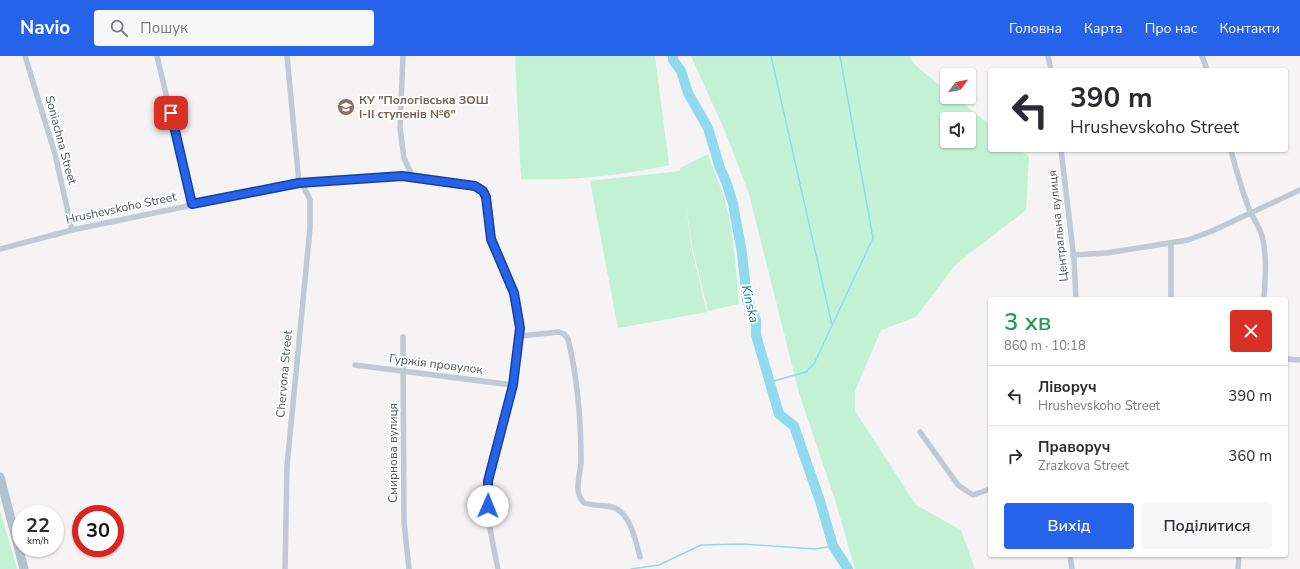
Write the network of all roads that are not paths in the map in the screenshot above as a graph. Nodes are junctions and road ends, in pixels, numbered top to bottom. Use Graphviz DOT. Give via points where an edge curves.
graph roads {
  1 [pos="25,56"];
  2 [pos="157,56"];
  3 [pos="287,56"];
  4 [pos="403,56"];
  5 [pos="1048,56"];
  6 [pos="1202,56"];
  7 [pos="1051,68"];
  8 [pos="1206,68"];
  9 [pos="1061,152"];
  10 [pos="1232,152"];
  11 [pos="410,176"];
  12 [pos="300,183"];
  13 [pos="1300,190"];
  14 [pos="192,204"];
  15 [pos="1251,213"];
  16 [pos="72,230"];
  17 [pos="1170,243"];
  18 [pos="0,249"];
  19 [pos="1073,255"];
  20 [pos="1076,297"];
  21 [pos="1171,297"];
  22 [pos="1264,297"];
  23 [pos="520,336"];
  24 [pos="403,337"];
  25 [pos="1288,359"];
  26 [pos="1300,360"];
  27 [pos="355,365"];
  28 [pos="404,371"];
  29 [pos="513,385"];
  30 [pos="920,432"];
  31 [pos="0,477"];
  32 [pos="988,490"];
  33 [pos="4,506"];
  34 [pos="640,557"];
  35 [pos="1070,557"];
  36 [pos="1239,557"];
  37 [pos="24,569"];
  38 [pos="285,569"];
  39 [pos="409,569"];
  40 [pos="498,569"];
  41 [pos="1072,569"];
  42 [pos="1238,569"];
  1 -- 16 [label="street, Soniachna Street" via="55,154"];
  2 -- 14 [label="street"];
  3 -- 12 [label="street, Chervona Street"];
  4 -- 11 [label="street" via="400,128 404,158"];
  5 -- 7 [label="street"];
  6 -- 8 [label="street"];
  9 -- 19 [label="street, Центральна вулиця"];
  10 -- 15 [label="street"];
  11 -- 12 [label="street, Hrushevskoho Street"];
  11 -- 23 [label="street, Hrushevskoho Street" via="475,186 483,191 491,239 514,293"];
  12 -- 14 [label="street, Hrushevskoho Street"];
  12 -- 38 [label="street, Chervona Street" via="310,200 310,228 287,466"];
  13 -- 15 [label="street"];
  14 -- 16 [label="street, Hrushevskoho Street"];
  15 -- 17 [label="street" via="1188,240"];
  15 -- 22 [label="street" via="1259,225 1263,240"];
  16 -- 18 [label="street, Hrushevskoho Street"];
  17 -- 19 [label="street" via="1107,253"];
  17 -- 21 [label="street"];
  19 -- 20 [label="street, Центральна вулиця"];
  23 -- 29 [label="street"];
  23 -- 34 [label="street" via="559,332 568,339 581,422 578,493 584,503 614,508 626,519 633,528"];
  24 -- 28 [label="street, Смирнова вулиця"];
  25 -- 26 [label="street"];
  27 -- 28 [label="street, Гуржія провулок"];
  28 -- 29 [label="street, Гуржія провулок"];
  28 -- 39 [label="street, Смирнова вулиця" via="404,522"];
  29 -- 40 [label="street" via="488,481 488,519"];
  30 -- 32 [label="street" via="958,485 973,495"];
  31 -- 33 [label="main road"];
  33 -- 37 [label="main road"];
  35 -- 41 [label="street"];
  36 -- 42 [label="street"];
}
